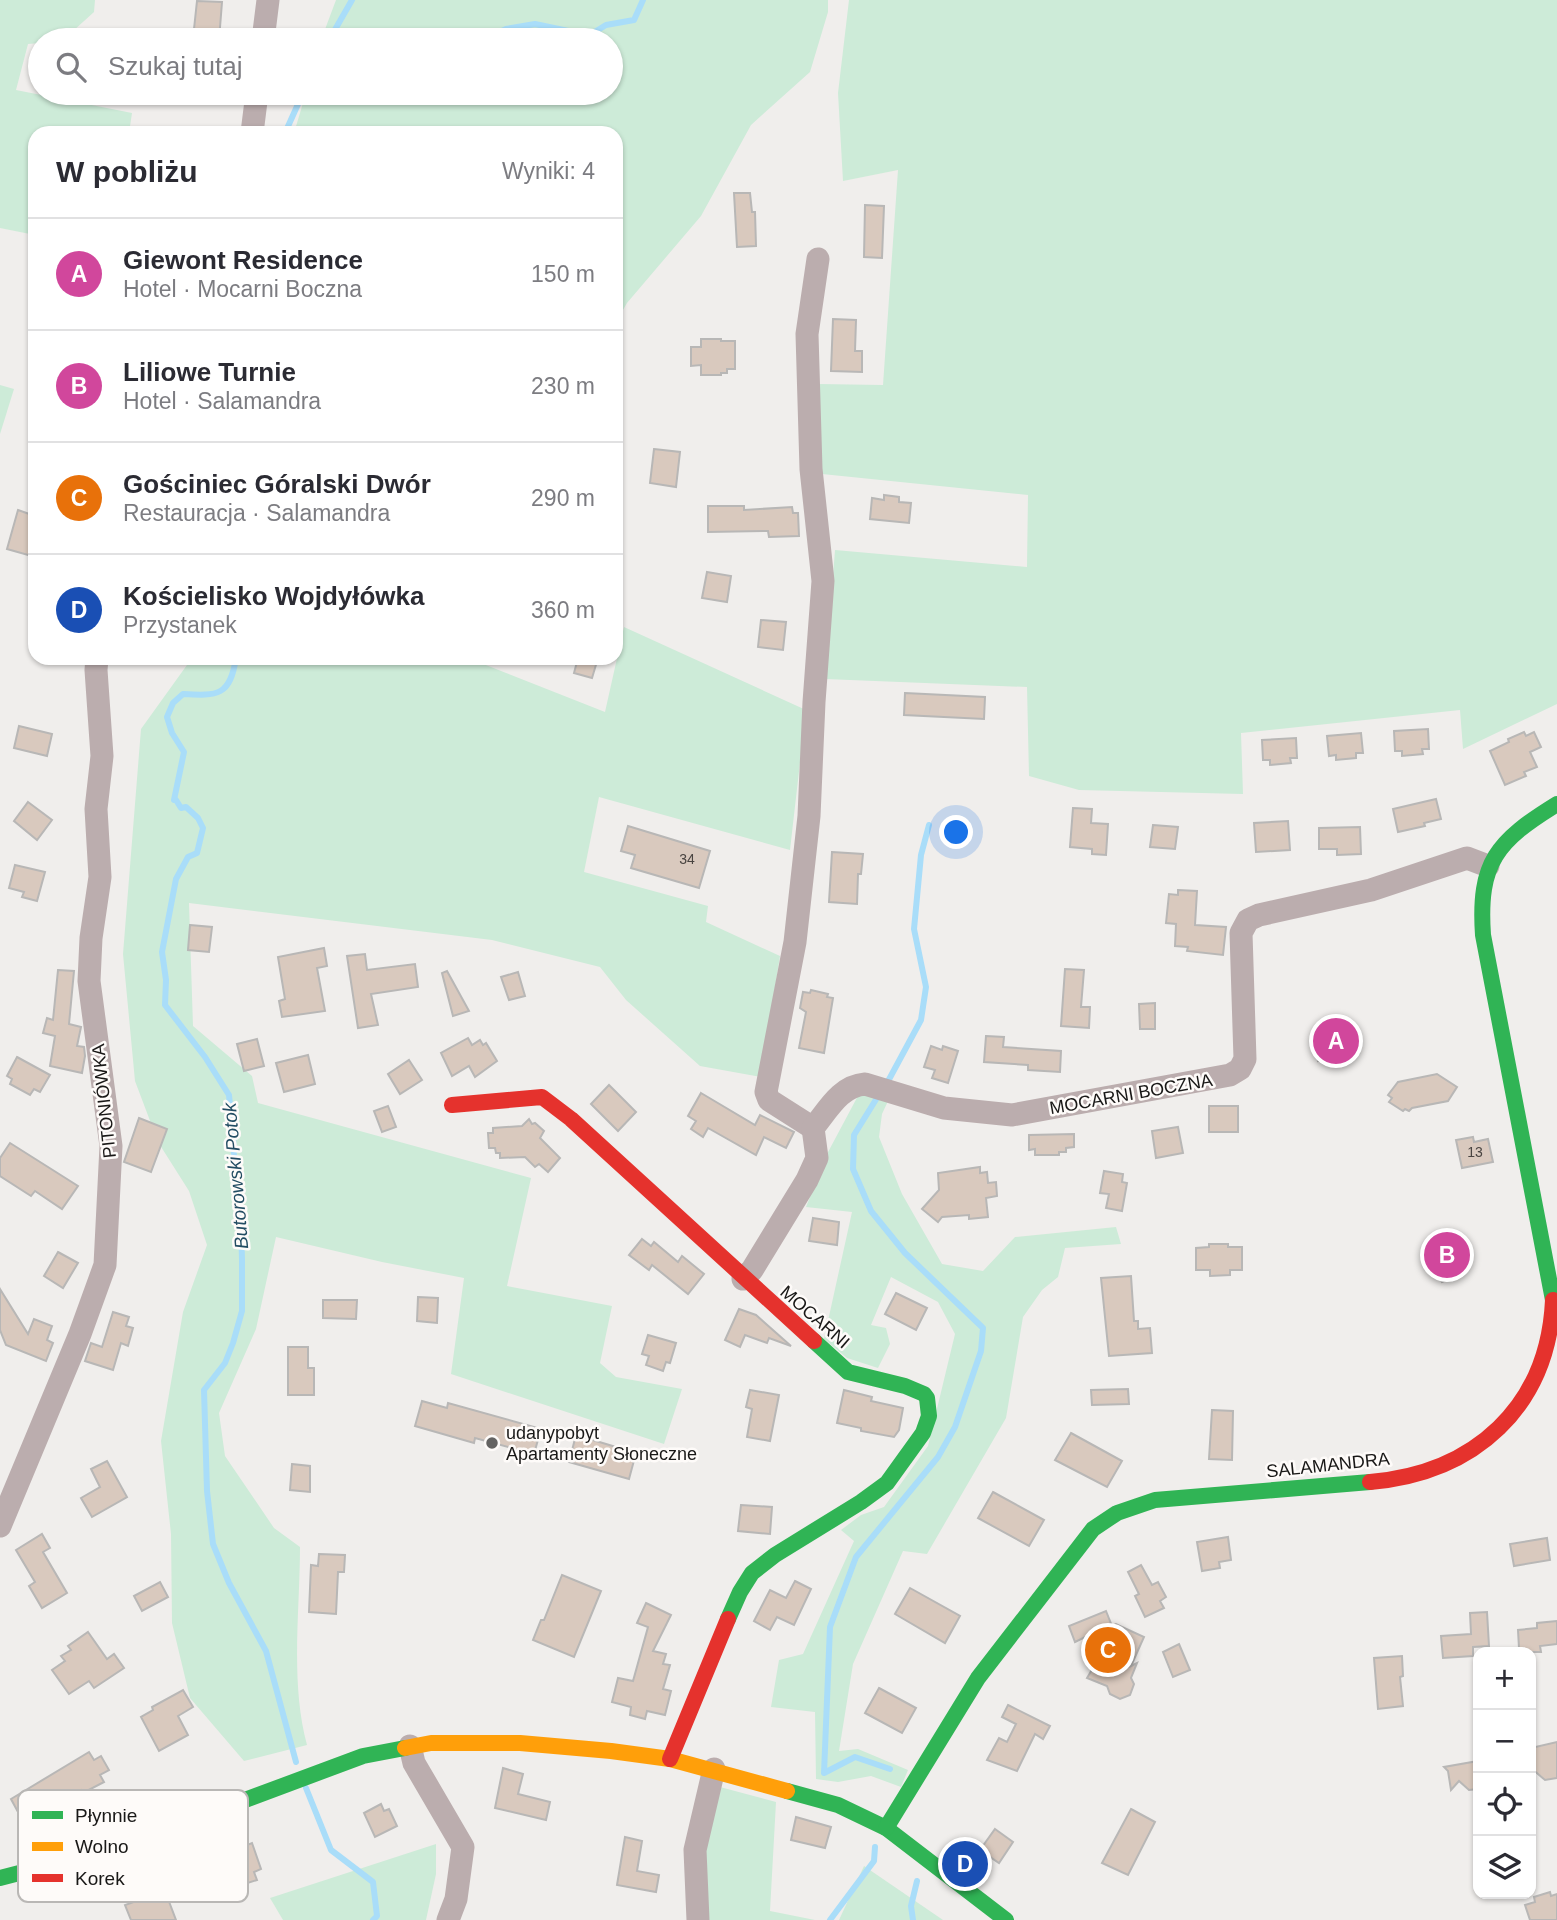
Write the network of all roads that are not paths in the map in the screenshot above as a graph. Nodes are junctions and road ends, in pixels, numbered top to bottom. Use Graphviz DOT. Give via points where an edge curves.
graph roads {
  1 [pos="268,0"];
  2 [pos="264,28"];
  3 [pos="256,105"];
  4 [pos="253,126"];
  5 [pos="818,259"];
  6 [pos="96,665"];
  7 [pos="1557,804"];
  8 [pos="1488,866"];
  9 [pos="452,1105"];
  10 [pos="813,1128"];
  11 [pos="743,1279"];
  12 [pos="0,1526"];
  13 [pos="410,1746"];
  14 [pos="670,1759"];
  15 [pos="714,1769"];
  16 [pos="248,1799"];
  17 [pos="886,1829"];
  18 [pos="18,1873"];
  19 [pos="0,1878"];
  20 [pos="448,1920"];
  21 [pos="698,1920"];
  22 [pos="1006,1920"];
  1 -- 2 [label="street"];
  3 -- 4 [label="street"];
  5 -- 10 [label="street" via="807,334 811,469 823,581 809,816 795,942 766,1092 769,1100"];
  6 -- 12 [label="street, PITONIÓWKA" via="102,756 96,809 100,877 89,981 111,1146 105,1265"];
  7 -- 8 [label="street, SALAMANDRA" via="1512,834"];
  8 -- 10 [label="street, MOCARNI BOCZNA" via="1467,858 1371,890 1248,920 1241,933 1245,1059 1230,1075 1012,1115 944,1108 865,1084 853,1085"];
  8 -- 17 [label="street, SALAMANDRA" via="1482,889 1483,935 1553,1298 1549,1345 1519,1407 1479,1444 1454,1460 1417,1474 1392,1480 1155,1500 1105,1520 1082,1542 978,1678"];
  9 -- 11 [label="street, MOCARNI" via="542,1097"];
  10 -- 11 [label="street" via="817,1158 807,1180"];
  11 -- 14 [label="street, MOCARNI" via="848,1372 924,1394 929,1416 923,1433 887,1483 752,1573"];
  13 -- 14 [label="street" via="520,1743"];
  13 -- 16 [label="street" via="363,1756"];
  13 -- 20 [label="street" via="414,1763 463,1847 456,1899"];
  14 -- 15 [label="street"];
  15 -- 17 [label="street" via="838,1805"];
  15 -- 21 [label="street" via="695,1850"];
  17 -- 22 [label="street"];
  18 -- 19 [label="street"];
}
